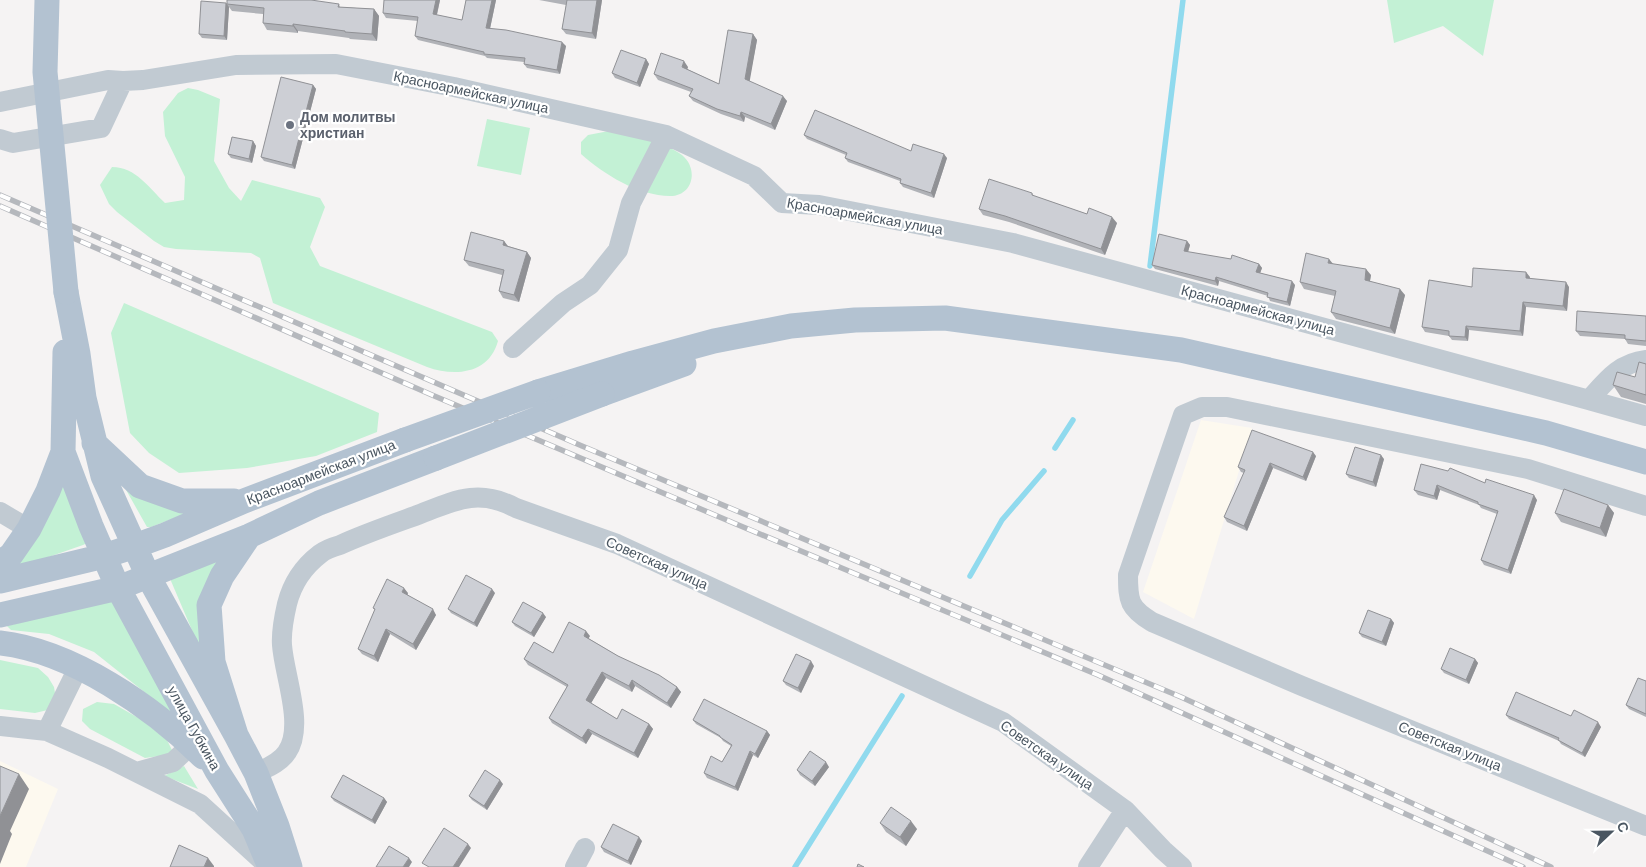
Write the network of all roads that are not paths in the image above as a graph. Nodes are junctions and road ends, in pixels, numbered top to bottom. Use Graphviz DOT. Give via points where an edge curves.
graph roads {
  1 [pos="47,0"];
  2 [pos="123,81"];
  3 [pos="2,105"];
  4 [pos="666,135"];
  5 [pos="0,139"];
  6 [pos="66,292"];
  7 [pos="1041,331"];
  8 [pos="513,348"];
  9 [pos="1646,360"];
  10 [pos="1589,400"];
  11 [pos="1646,416"];
  12 [pos="94,443"];
  13 [pos="63,452"];
  14 [pos="1646,462"];
  15 [pos="244,501"];
  16 [pos="1646,506"];
  17 [pos="0,512"];
  18 [pos="29,529"];
  19 [pos="249,536"];
  20 [pos="135,546"];
  21 [pos="104,556"];
  22 [pos="0,563"];
  23 [pos="148,576"];
  24 [pos="0,581"];
  25 [pos="118,588"];
  26 [pos="0,615"];
  27 [pos="0,643"];
  28 [pos="78,668"];
  29 [pos="189,719"];
  30 [pos="0,726"];
  31 [pos="47,730"];
  32 [pos="236,735"];
  33 [pos="191,745"];
  34 [pos="137,772"];
  35 [pos="256,774"];
  36 [pos="222,777"];
  37 [pos="200,804"];
  38 [pos="1126,810"];
  39 [pos="1646,826"];
  40 [pos="585,848"];
  41 [pos="270,867"];
  42 [pos="290,867"];
  43 [pos="575,867"];
  44 [pos="1088,867"];
  45 [pos="1182,867"];
  1 -- 6 [label="main road, bridge" via="45,72"];
  2 -- 3 [label="street, Красноармейская улица" via="108,80"];
  2 -- 4 [label="street, Красноармейская улица" via="236,65 336,64"];
  2 -- 5 [label="street" via="101,128 12,143"];
  4 -- 8 [label="street" via="631,203 618,250 590,285"];
  4 -- 10 [label="street, Красноармейская улица" via="754,176 782,203 819,206 1012,243"];
  6 -- 12 [label="main road"];
  6 -- 13 [label="main road"];
  7 -- 14 [label="main road, Красноармейская улица" via="1181,350 1546,433"];
  7 -- 15 [label="main road, Красноармейская улица, bridge" via="945,318 855,320 791,326 714,341 538,392"];
  7 -- 19 [label="main road, Красноармейская улица, bridge" via="889,330 745,347 705,357 319,503"];
  9 -- 10 [label="street" via="1632,362 1608,379"];
  10 -- 11 [label="street, Красноармейская улица"];
  12 -- 15 [label="main road" via="140,486 158,493 182,501"];
  12 -- 20 [label="main road" via="103,476"];
  13 -- 18 [label="main road"];
  13 -- 21 [label="main road, улица Губкина"];
  15 -- 20 [label="main road, Красноармейская улица"];
  16 -- 39 [label="street, Советская улица" via="1528,469 1227,407 1202,407 1183,415 1128,575 1128,594 1136,612 1152,622"];
  17 -- 18 [label="street"];
  18 -- 22 [label="main road" via="11,556"];
  19 -- 23 [label="main road, Красноармейская улица"];
  19 -- 32 [label="main road" via="222,576 209,605 213,662"];
  20 -- 21 [label="main road, Красноармейская улица"];
  20 -- 23 [label="main road"];
  21 -- 24 [label="main road, Красноармейская улица"];
  21 -- 25 [label="main road, улица Губкина"];
  23 -- 25 [label="main road, Красноармейская улица"];
  23 -- 32 [label="main road"];
  25 -- 26 [label="main road, Красноармейская улица"];
  25 -- 29 [label="main road, улица Губкина"];
  27 -- 28 [label="main road" via="46,653"];
  28 -- 31 [label="street"];
  28 -- 33 [label="main road" via="124,692"];
  29 -- 33 [label="street"];
  29 -- 36 [label="main road, улица Губкина"];
  30 -- 31 [label="street"];
  31 -- 34 [label="street"];
  32 -- 35 [label="main road"];
  33 -- 34 [label="street" via="173,762"];
  33 -- 36 [label="main road"];
  34 -- 37 [label="street"];
  35 -- 38 [label="street, Советская улица" via="287,753 295,733 283,659 283,622 289,596 306,566 321,553 357,537 462,499 484,497 501,500 617,544 1003,722"];
  35 -- 42 [label="main road"];
  36 -- 37 [label="street"];
  36 -- 41 [label="main road, улица Губкина" via="254,829"];
  37 -- 41 [label="street"];
  38 -- 44 [label="street"];
  38 -- 45 [label="street, Советская улица"];
  40 -- 43 [label="street"];
}
